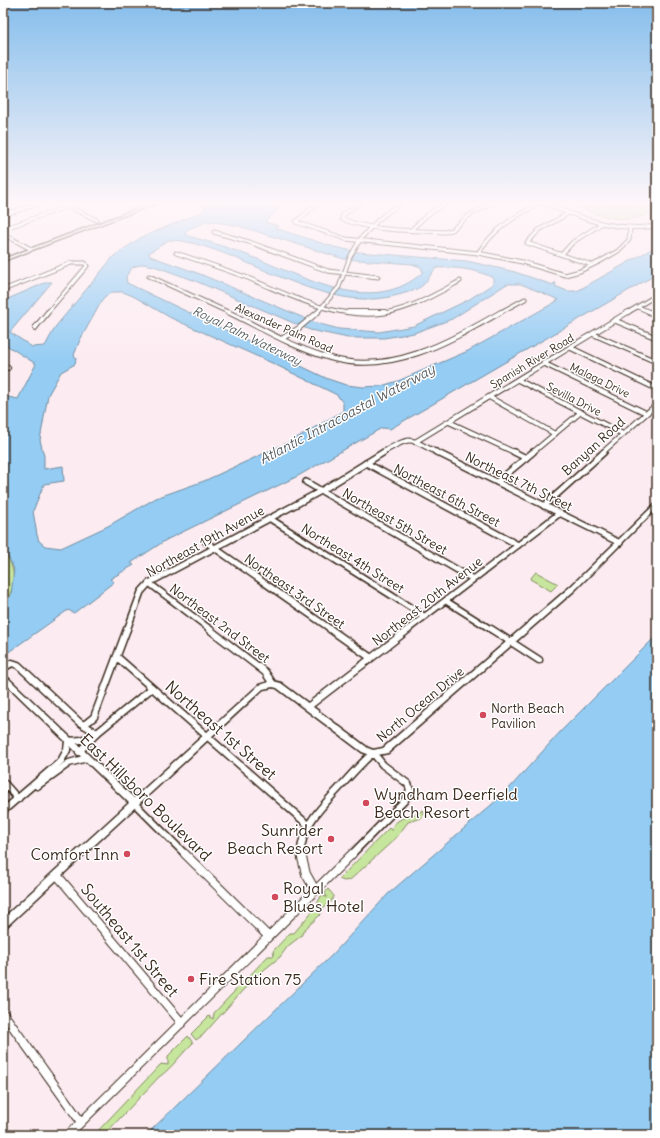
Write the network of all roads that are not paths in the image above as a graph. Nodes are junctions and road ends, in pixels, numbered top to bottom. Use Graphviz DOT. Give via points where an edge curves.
graph roads {
  1 [pos="13,256"];
  2 [pos="188,256"];
  3 [pos="286,256"];
  4 [pos="351,256"];
  5 [pos="495,256"];
  6 [pos="568,256"];
  7 [pos="608,256"];
  8 [pos="3,260"];
  9 [pos="592,265"];
  10 [pos="345,274"];
  11 [pos="149,276"];
  12 [pos="378,277"];
  13 [pos="460,281"];
  14 [pos="3,290"];
  15 [pos="657,295"];
  16 [pos="525,299"];
  17 [pos="638,307"];
  18 [pos="322,308"];
  19 [pos="657,315"];
  20 [pos="616,321"];
  21 [pos="35,328"];
  22 [pos="593,334"];
  23 [pos="283,338"];
  24 [pos="657,338"];
  25 [pos="571,348"];
  26 [pos="657,362"];
  27 [pos="3,364"];
  28 [pos="545,364"];
  29 [pos="8,368"];
  30 [pos="518,380"];
  31 [pos="657,389"];
  32 [pos="489,397"];
  33 [pos="657,404"];
  34 [pos="582,412"];
  35 [pos="646,413"];
  36 [pos="449,422"];
  37 [pos="555,434"];
  38 [pos="623,434"];
  39 [pos="408,439"];
  40 [pos="415,442"];
  41 [pos="526,458"];
  42 [pos="366,464"];
  43 [pos="306,482"];
  44 [pos="497,482"];
  45 [pos="321,491"];
  46 [pos="657,505"];
  47 [pos="544,506"];
  48 [pos="560,513"];
  49 [pos="269,518"];
  50 [pos="206,542"];
  51 [pos="620,543"];
  52 [pos="518,545"];
  53 [pos="214,547"];
  54 [pos="473,579"];
  55 [pos="149,583"];
  56 [pos="446,601"];
  57 [pos="424,616"];
  58 [pos="512,641"];
  59 [pos="117,657"];
  60 [pos="371,658"];
  61 [pos="539,660"];
  62 [pos="3,668"];
  63 [pos="3,677"];
  64 [pos="273,684"];
  65 [pos="152,688"];
  66 [pos="309,706"];
  67 [pos="84,725"];
  68 [pos="97,733"];
  69 [pos="208,736"];
  70 [pos="68,741"];
  71 [pos="79,752"];
  72 [pos="373,753"];
  73 [pos="87,758"];
  74 [pos="3,782"];
  75 [pos="18,799"];
  76 [pos="134,803"];
  77 [pos="3,811"];
  78 [pos="308,824"];
  79 [pos="57,875"];
  80 [pos="315,890"];
  81 [pos="3,924"];
  82 [pos="268,936"];
  83 [pos="3,1013"];
  84 [pos="182,1023"];
  85 [pos="81,1122"];
  86 [pos="68,1135"];
  1 -- 8 [label="main road"];
  2 -- 18 [label="street"];
  3 -- 10 [label="street" via="320,269"];
  4 -- 10 [label="street"];
  5 -- 9 [label="street" via="565,275"];
  6 -- 9 [label="street"];
  7 -- 9 [label="street"];
  10 -- 12 [label="street"];
  10 -- 18 [label="street" via="332,297"];
  11 -- 23 [label="street, Alexander Palm Road"];
  13 -- 18 [label="street" via="433,298 397,312 362,315"];
  14 -- 21 [label="street" via="71,263 85,263 87,266"];
  15 -- 17 [label="street, Spanish River Road"];
  16 -- 23 [label="street, Alexander Palm Road" via="454,337 387,362 339,361"];
  17 -- 19 [label="street"];
  17 -- 20 [label="street, Spanish River Road"];
  18 -- 23 [label="street"];
  20 -- 22 [label="street, Spanish River Road"];
  20 -- 24 [label="street"];
  22 -- 25 [label="street, Spanish River Road"];
  22 -- 26 [label="street"];
  25 -- 28 [label="street, Spanish River Road"];
  25 -- 31 [label="street"];
  27 -- 29 [label="street"];
  28 -- 30 [label="street, Spanish River Road"];
  28 -- 35 [label="street, Malaga Drive"];
  30 -- 32 [label="street, Spanish River Road"];
  30 -- 34 [label="street, Sevilla Drive"];
  32 -- 36 [label="street, Spanish River Road"];
  32 -- 37 [label="street"];
  33 -- 35 [label="street, Banyan Road"];
  34 -- 37 [label="street"];
  34 -- 38 [label="street, Sevilla Drive"];
  35 -- 38 [label="street, Banyan Road"];
  36 -- 40 [label="street, Spanish River Road"];
  36 -- 41 [label="street"];
  37 -- 41 [label="street"];
  38 -- 47 [label="street, Banyan Road"];
  39 -- 40 [label="street, Northeast 7th Street"];
  39 -- 42 [label="street, Northeast 19th Avenue"];
  40 -- 44 [label="street, Northeast 7th Street"];
  41 -- 44 [label="street"];
  42 -- 45 [label="street, Northeast 19th Avenue"];
  42 -- 52 [label="street, Northeast 6th Street"];
  43 -- 45 [label="street, Northeast 5th Street"];
  44 -- 47 [label="street, Northeast 7th Street"];
  45 -- 49 [label="street, Northeast 19th Avenue"];
  45 -- 54 [label="street, Northeast 5th Street"];
  46 -- 51 [label="main road, North Ocean Drive"];
  47 -- 48 [label="street, Northeast 7th Street"];
  48 -- 51 [label="street, Northeast 7th Street"];
  48 -- 52 [label="street, Northeast 20th Avenue"];
  49 -- 53 [label="street, Northeast 19th Avenue"];
  49 -- 57 [label="street, Northeast 4th Street"];
  50 -- 53 [label="street, Northeast 3rd Street"];
  51 -- 58 [label="main road, North Ocean Drive"];
  52 -- 54 [label="street, Northeast 20th Avenue"];
  53 -- 55 [label="street, Northeast 19th Avenue"];
  53 -- 60 [label="street, Northeast 3rd Street"];
  54 -- 56 [label="street, Northeast 20th Avenue"];
  55 -- 59 [label="street, Northeast 19th Avenue" via="141,592"];
  55 -- 64 [label="street, Northeast 2nd Street" via="265,672"];
  56 -- 57 [label="street, Northeast 20th Avenue"];
  56 -- 58 [label="street"];
  57 -- 60 [label="street, Northeast 20th Avenue"];
  58 -- 61 [label="street"];
  58 -- 72 [label="main road, North Ocean Drive" via="388,748"];
  59 -- 65 [label="street, Northeast 1st Street"];
  59 -- 67 [label="street, Northeast 19th Avenue" via="98,709 94,717"];
  60 -- 66 [label="street, Northeast 20th Avenue"];
  62 -- 67 [label="street" via="12,663 18,666"];
  63 -- 70 [label="main road, East Hillsboro Boulevard"];
  64 -- 66 [label="main road, North Ocean Drive" via="285,688"];
  64 -- 69 [label="main road" via="261,687"];
  65 -- 68 [label="street"];
  65 -- 69 [label="street, Northeast 1st Street"];
  66 -- 72 [label="main road, North Ocean Drive" via="365,750"];
  67 -- 68 [label="street"];
  68 -- 70 [label="street" via="81,740"];
  68 -- 71 [label="street"];
  69 -- 76 [label="main road"];
  69 -- 78 [label="street, Northeast 1st Street"];
  70 -- 71 [label="main road, East Hillsboro Boulevard"];
  70 -- 75 [label="street" via="65,754 60,761"];
  71 -- 73 [label="main road, East Hillsboro Boulevard"];
  72 -- 78 [label="street"];
  72 -- 80 [label="street" via="410,788 405,800"];
  73 -- 75 [label="street" via="69,763"];
  73 -- 76 [label="main road, East Hillsboro Boulevard"];
  74 -- 75 [label="street"];
  75 -- 77 [label="street"];
  76 -- 79 [label="main road"];
  76 -- 82 [label="street, East Hillsboro Boulevard"];
  78 -- 80 [label="street" via="301,850 306,873"];
  79 -- 81 [label="main road"];
  79 -- 84 [label="street, Southeast 1st Street"];
  80 -- 82 [label="street"];
  82 -- 84 [label="street"];
  83 -- 85 [label="street"];
  84 -- 85 [label="street"];
  85 -- 86 [label="street"];
}
